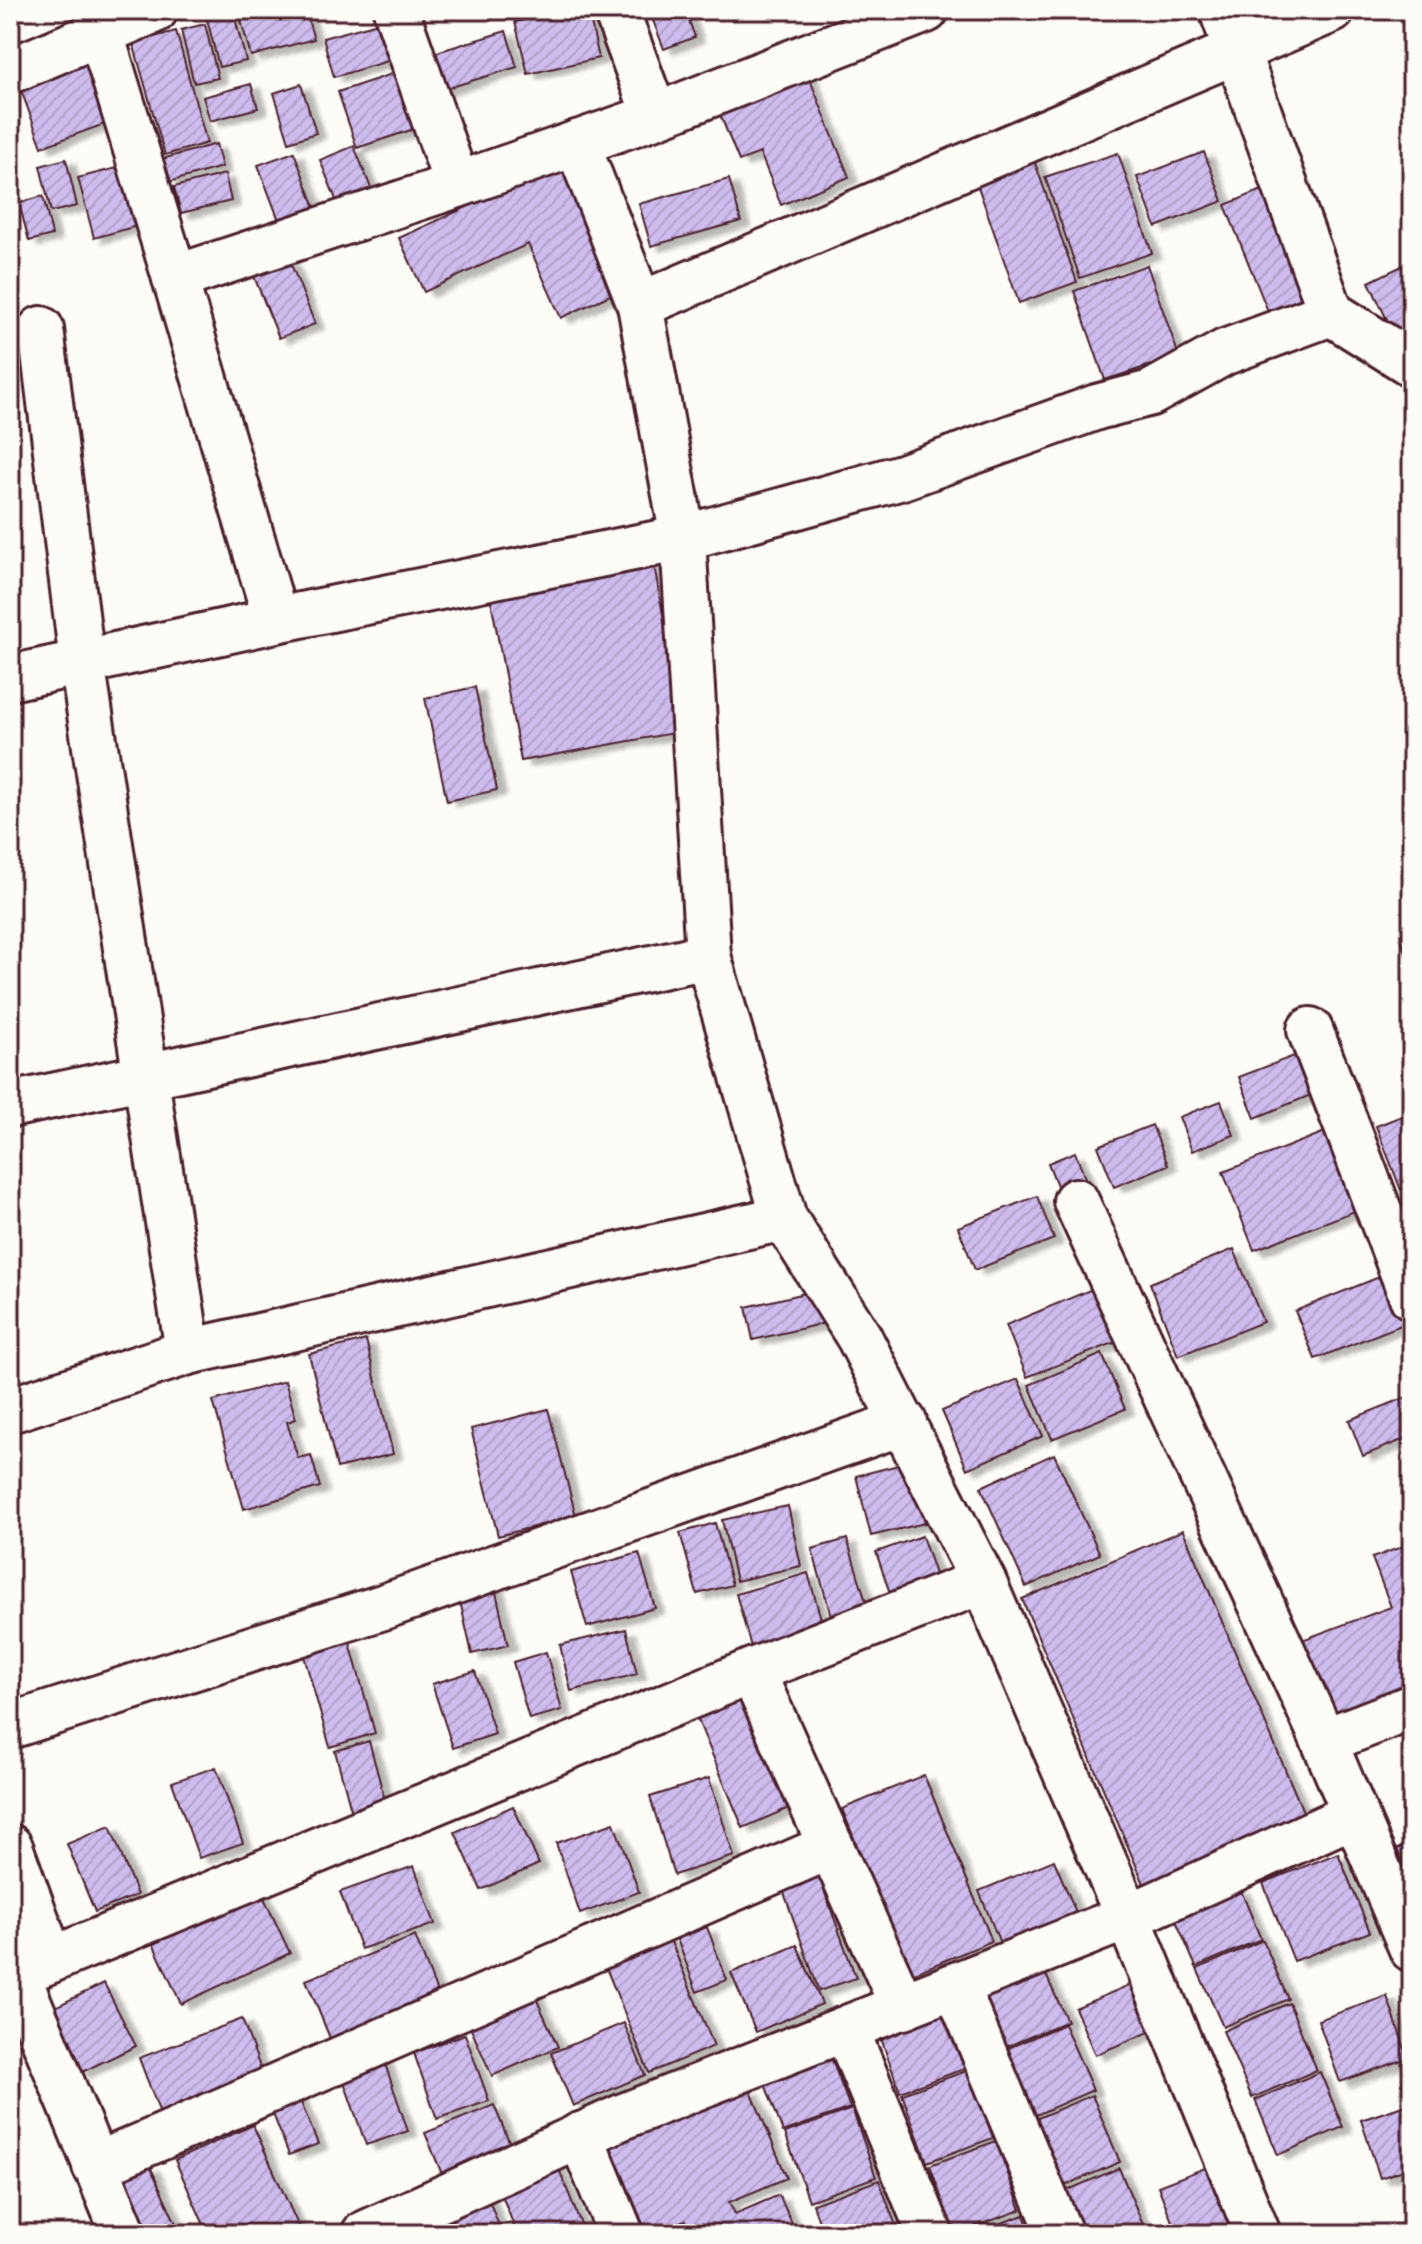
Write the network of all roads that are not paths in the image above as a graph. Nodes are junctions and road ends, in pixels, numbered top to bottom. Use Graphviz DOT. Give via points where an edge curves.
graph roads {
  1 [pos="155,10"];
  2 [pos="396,10"];
  3 [pos="616,10"];
  4 [pos="926,10"];
  5 [pos="1222,10"];
  6 [pos="1332,10"];
  7 [pos="101,34"];
  8 [pos="1237,51"];
  9 [pos="10,71"];
  10 [pos="655,116"];
  11 [pos="577,143"];
  12 [pos="457,185"];
  13 [pos="175,278"];
  14 [pos="640,305"];
  15 [pos="1331,313"];
  16 [pos="41,329"];
  17 [pos="1412,364"];
  18 [pos="683,538"];
  19 [pos="276,620"];
  20 [pos="82,662"];
  21 [pos="10,678"];
  22 [pos="708,956"];
  23 [pos="1310,1030"];
  24 [pos="146,1077"];
  25 [pos="10,1105"];
  26 [pos="1076,1201"];
  27 [pos="784,1218"];
  28 [pos="1412,1297"];
  29 [pos="188,1352"];
  30 [pos="10,1410"];
  31 [pos="904,1422"];
  32 [pos="983,1581"];
  33 [pos="752,1671"];
  34 [pos="1412,1707"];
  35 [pos="10,1726"];
  36 [pos="1324,1741"];
  37 [pos="1353,1815"];
  38 [pos="831,1846"];
  39 [pos="10,1847"];
  40 [pos="1128,1917"];
  41 [pos="1412,1949"];
  42 [pos="26,1970"];
  43 [pos="956,1986"];
  44 [pos="903,2007"];
  45 [pos="846,2029"];
  46 [pos="580,2135"];
  47 [pos="95,2166"];
  48 [pos="390,2228"];
  49 [pos="124,2234"];
  50 [pos="621,2234"];
  51 [pos="930,2234"];
  52 [pos="1060,2234"];
  53 [pos="1258,2234"];
  1 -- 7 [label="street"];
  2 -- 12 [label="street"];
  3 -- 10 [label="street"];
  4 -- 10 [label="street"];
  5 -- 8 [label="street"];
  6 -- 8 [label="street"];
  7 -- 9 [label="street"];
  7 -- 13 [label="street"];
  8 -- 14 [label="street"];
  8 -- 15 [label="street"];
  10 -- 11 [label="street"];
  11 -- 12 [label="street"];
  11 -- 14 [label="street"];
  12 -- 13 [label="street"];
  13 -- 19 [label="street"];
  14 -- 18 [label="street"];
  15 -- 17 [label="street"];
  15 -- 18 [label="street" via="1225,352 1151,393 902,477"];
  16 -- 20 [label="street"];
  18 -- 19 [label="street"];
  18 -- 22 [label="street"];
  19 -- 20 [label="street"];
  20 -- 21 [label="street"];
  20 -- 24 [label="street"];
  22 -- 24 [label="street"];
  22 -- 27 [label="street"];
  23 -- 28 [label="street"];
  24 -- 25 [label="street"];
  24 -- 29 [label="street"];
  26 -- 36 [label="street"];
  27 -- 29 [label="street"];
  27 -- 31 [label="street" via="859,1337"];
  29 -- 30 [label="street"];
  31 -- 32 [label="street"];
  31 -- 35 [label="street" via="383,1607"];
  32 -- 33 [label="street"];
  32 -- 40 [label="street"];
  33 -- 38 [label="street"];
  33 -- 42 [label="street"];
  34 -- 36 [label="street"];
  36 -- 37 [label="street"];
  37 -- 40 [label="street"];
  37 -- 41 [label="street"];
  38 -- 44 [label="street"];
  38 -- 47 [label="street"];
  39 -- 42 [label="street"];
  40 -- 43 [label="street"];
  40 -- 53 [label="street"];
  42 -- 47 [label="street"];
  43 -- 44 [label="street"];
  43 -- 52 [label="street"];
  44 -- 45 [label="street"];
  45 -- 46 [label="street"];
  45 -- 51 [label="street"];
  46 -- 48 [label="street"];
  46 -- 50 [label="street"];
  47 -- 49 [label="street"];
}
